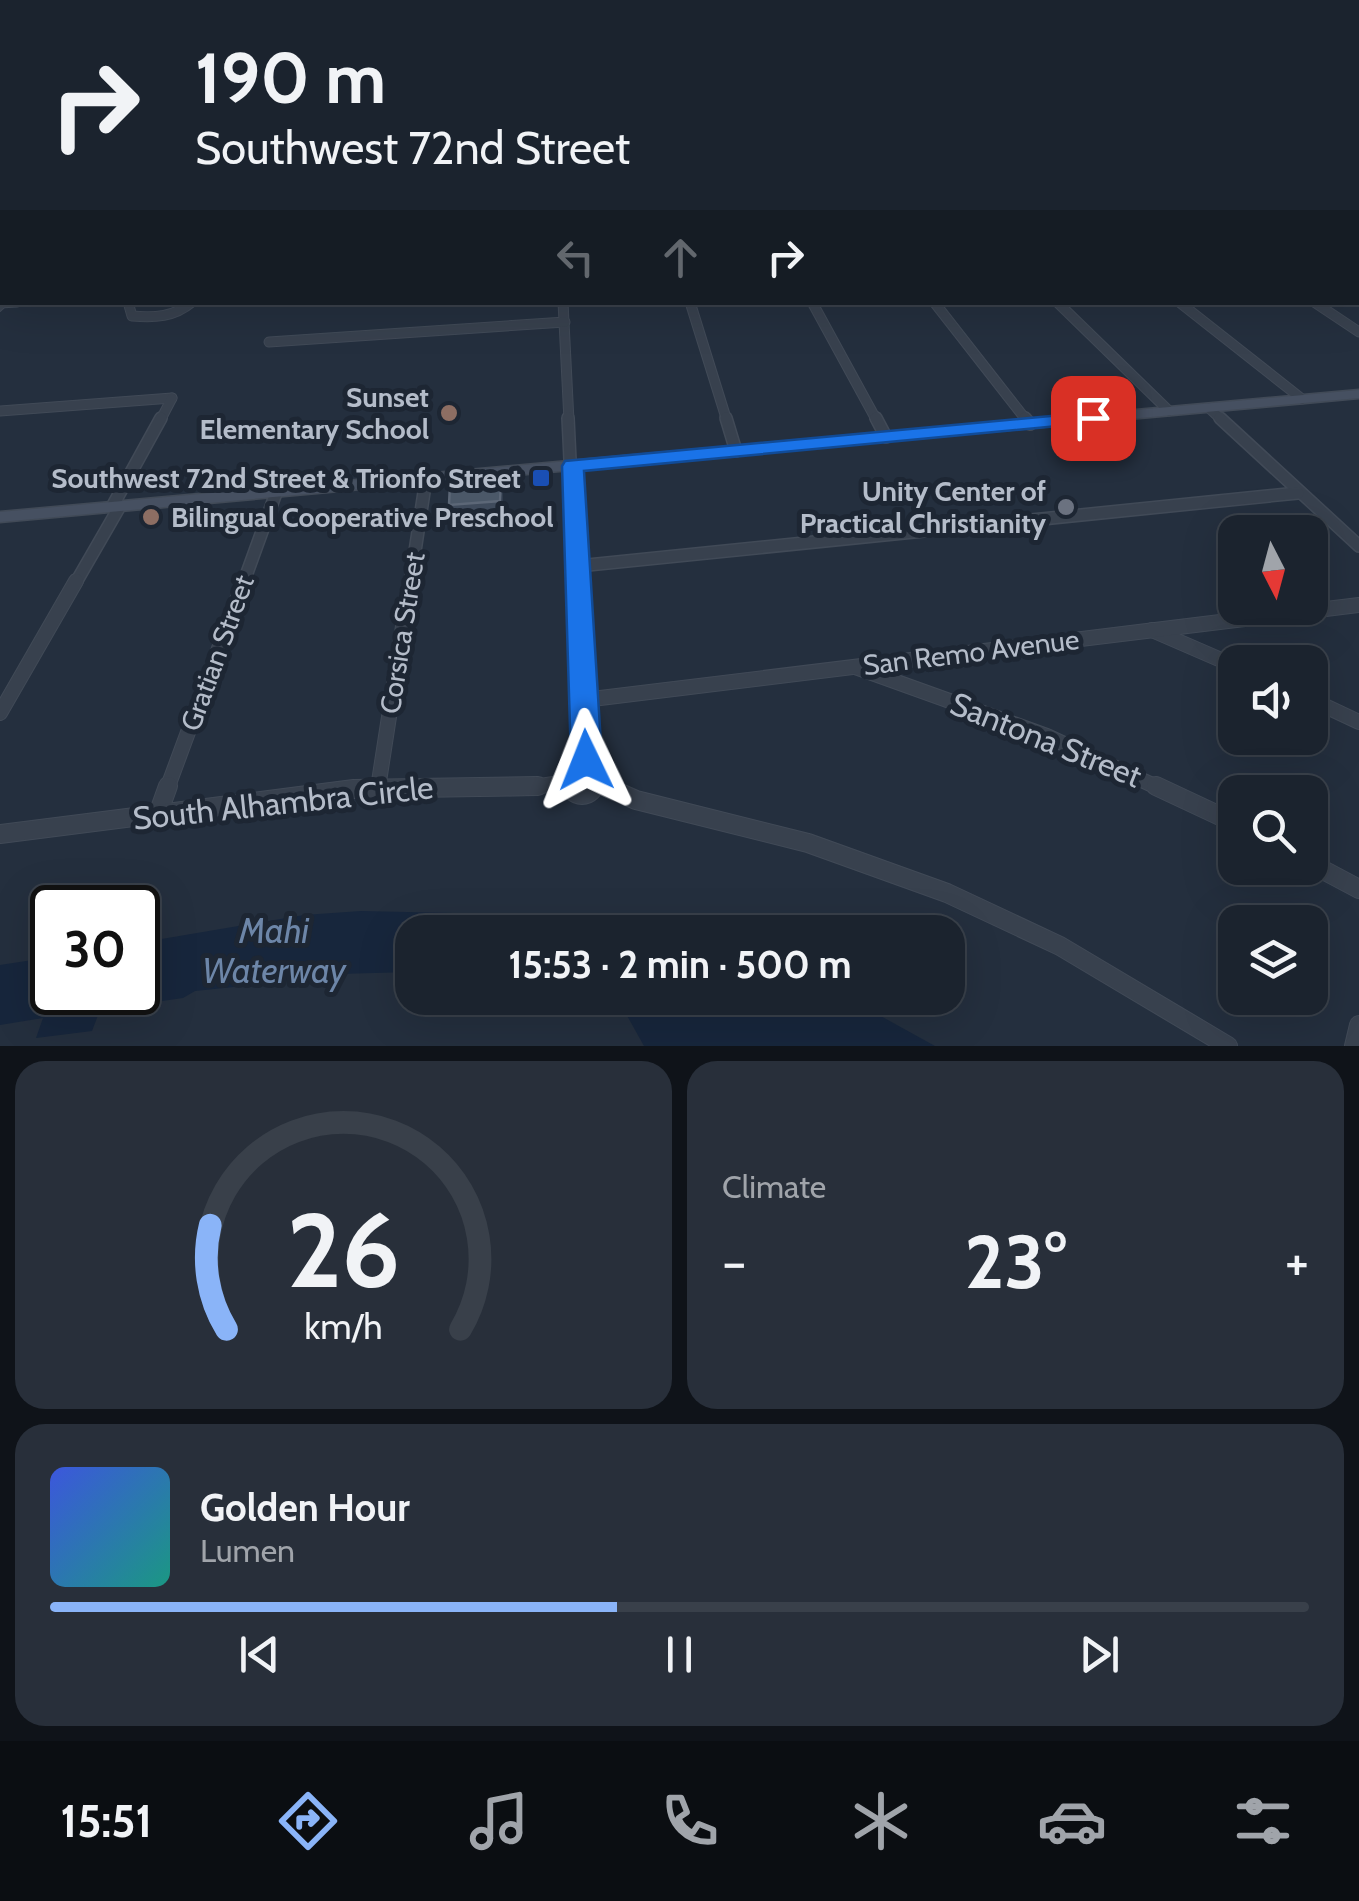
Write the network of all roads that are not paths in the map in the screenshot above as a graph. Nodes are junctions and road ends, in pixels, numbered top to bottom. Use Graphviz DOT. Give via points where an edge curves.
graph roads {
  1 [pos="129,305"];
  2 [pos="189,305"];
  3 [pos="563,305"];
  4 [pos="691,305"];
  5 [pos="814,305"];
  6 [pos="936,305"];
  7 [pos="1060,305"];
  8 [pos="1183,305"];
  9 [pos="1194,305"];
  10 [pos="1318,305"];
  11 [pos="564,322"];
  12 [pos="1359,332"];
  13 [pos="269,342"];
  14 [pos="1359,394"];
  15 [pos="1307,399"];
  16 [pos="1209,408"];
  17 [pos="0,410"];
  18 [pos="1169,412"];
  19 [pos="1030,424"];
  20 [pos="886,437"];
  21 [pos="736,451"];
  22 [pos="573,466"];
  23 [pos="426,479"];
  24 [pos="276,492"];
  25 [pos="1298,492"];
  26 [pos="116,507"];
  27 [pos="0,517"];
  28 [pos="1359,546"];
  29 [pos="578,566"];
  30 [pos="1359,606"];
  31 [pos="1152,630"];
  32 [pos="1218,659"];
  33 [pos="854,666"];
  34 [pos="584,700"];
  35 [pos="1328,708"];
  36 [pos="0,712"];
  37 [pos="1359,722"];
  38 [pos="586,768"];
  39 [pos="566,782"];
  40 [pos="598,784"];
  41 [pos="378,788"];
  42 [pos="158,814"];
  43 [pos="1218,815"];
  44 [pos="0,834"];
  45 [pos="1328,873"];
  46 [pos="1359,890"];
  47 [pos="1359,1025"];
  48 [pos="1228,1046"];
  49 [pos="1354,1046"];
  1 -- 2 [label="street" via="133,317 157,317"];
  3 -- 11 [label="street"];
  4 -- 21 [label="street"];
  5 -- 20 [label="street"];
  6 -- 19 [label="street"];
  7 -- 18 [label="street"];
  8 -- 15 [label="street"];
  9 -- 15 [label="street"];
  10 -- 12 [label="street"];
  11 -- 13 [label="street"];
  11 -- 22 [label="street"];
  14 -- 15 [label="main road"];
  15 -- 16 [label="main road"];
  16 -- 18 [label="main road"];
  16 -- 25 [label="street"];
  17 -- 26 [label="street" via="172,398"];
  18 -- 19 [label="main road"];
  19 -- 20 [label="main road"];
  20 -- 21 [label="main road"];
  21 -- 22 [label="main road"];
  22 -- 23 [label="main road"];
  22 -- 29 [label="street"];
  23 -- 24 [label="main road"];
  23 -- 41 [label="street, Corsica Street"];
  24 -- 26 [label="main road"];
  24 -- 42 [label="street, Gratian Street"];
  25 -- 28 [label="street"];
  25 -- 29 [label="street"];
  26 -- 27 [label="main road"];
  26 -- 36 [label="street"];
  29 -- 34 [label="street"];
  30 -- 31 [label="street, San Remo Avenue"];
  31 -- 32 [label="street"];
  31 -- 33 [label="street, San Remo Avenue"];
  33 -- 34 [label="street, San Remo Avenue"];
  33 -- 43 [label="street, Santona Street" via="1047,736"];
  34 -- 38 [label="street"];
  35 -- 37 [label="street"];
  38 -- 39 [label="street"];
  38 -- 40 [label="street"];
  39 -- 40 [label="street" via="580,796"];
  39 -- 41 [label="street, South Alhambra Circle" via="540,788"];
  40 -- 48 [label="street" via="636,800 808,843 946,893 1060,946"];
  41 -- 42 [label="street, South Alhambra Circle"];
  42 -- 44 [label="street, South Alhambra Circle"];
  45 -- 46 [label="street"];
  47 -- 49 [label="street"];
}
